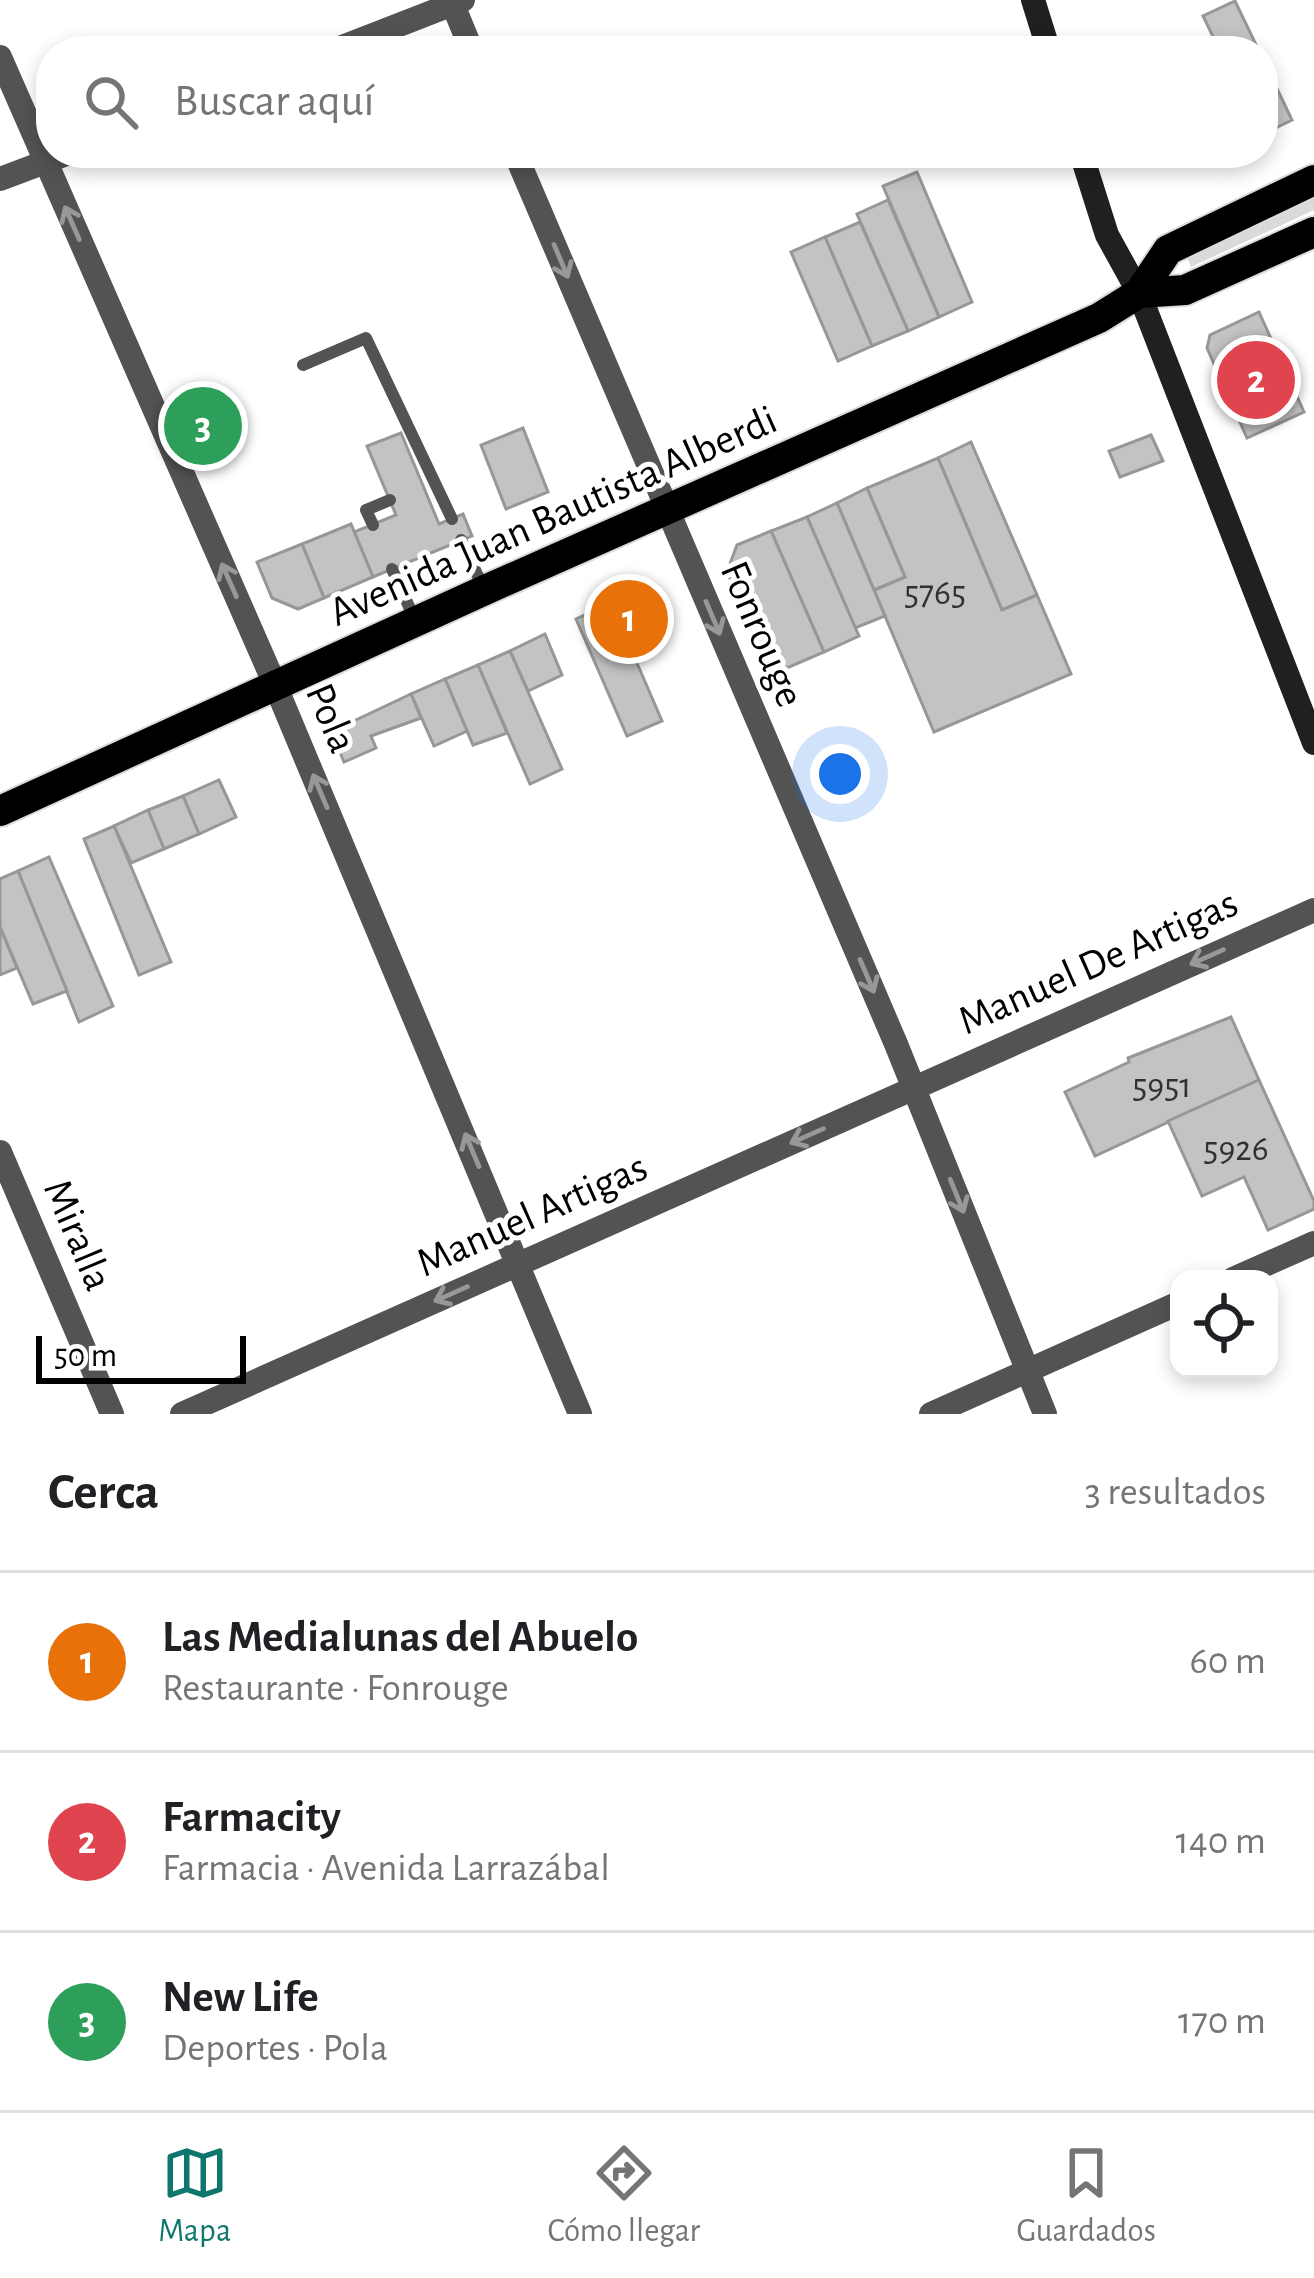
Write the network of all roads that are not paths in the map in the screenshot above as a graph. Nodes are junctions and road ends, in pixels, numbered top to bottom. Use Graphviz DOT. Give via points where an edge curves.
graph roads {
  1 [pos="1033,0"];
  2 [pos="455,1"];
  3 [pos="369,36"];
  4 [pos="467,36"];
  5 [pos="1044,36"];
  6 [pos="0,57"];
  7 [pos="36,121"];
  8 [pos="36,166"];
  9 [pos="61,168"];
  10 [pos="521,168"];
  11 [pos="1087,168"];
  12 [pos="0,179"];
  13 [pos="1314,180"];
  14 [pos="1314,232"];
  15 [pos="1138,293"];
  16 [pos="303,365"];
  17 [pos="390,500"];
  18 [pos="667,510"];
  19 [pos="452,519"];
  20 [pos="373,525"];
  21 [pos="461,540"];
  22 [pos="392,569"];
  23 [pos="485,590"];
  24 [pos="416,622"];
  25 [pos="276,687"];
  26 [pos="1314,743"];
  27 [pos="0,812"];
  28 [pos="1314,910"];
  29 [pos="914,1087"];
  30 [pos="0,1152"];
  31 [pos="1314,1243"];
  32 [pos="519,1263"];
  33 [pos="1253,1270"];
  34 [pos="1170,1307"];
  35 [pos="1027,1371"];
  36 [pos="112,1414"];
  37 [pos="182,1414"];
  38 [pos="580,1414"];
  39 [pos="931,1414"];
  40 [pos="1045,1414"];
  1 -- 5 [label="street"];
  2 -- 3 [label="street"];
  2 -- 4 [label="street"];
  6 -- 7 [label="street, Pola"];
  8 -- 12 [label="street"];
  25 -- 9 [label="street, Pola, one-way"];
  10 -- 18 [label="street, Fonrouge, one-way"];
  11 -- 15 [label="street" via="1107,235"];
  13 -- 15 [label="main road, Avenida Juan Bautista Alberdi" via="1168,250"];
  14 -- 15 [label="main road, Avenida Juan Bautista Alberdi" via="1184,290"];
  15 -- 18 [label="main road, Avenida Juan Bautista Alberdi" via="1100,318"];
  15 -- 26 [label="street"];
  16 -- 19 [label="lane" via="366,338 428,483"];
  17 -- 20 [label="lane" via="366,510"];
  18 -- 23 [label="main road, Avenida Juan Bautista Alberdi"];
  18 -- 29 [label="street, Fonrouge, one-way"];
  21 -- 23 [label="lane"];
  22 -- 24 [label="lane"];
  23 -- 24 [label="main road, Avenida Juan Bautista Alberdi"];
  24 -- 25 [label="main road, Avenida Juan Bautista Alberdi"];
  25 -- 27 [label="main road, Avenida Juan Bautista Alberdi"];
  32 -- 25 [label="street, Pola, one-way"];
  28 -- 29 [label="street, Manuel De Artigas, one-way"];
  29 -- 32 [label="street, Manuel Artigas, one-way"];
  29 -- 35 [label="street, Fonrouge, one-way"];
  30 -- 36 [label="street, Miralla"];
  31 -- 33 [label="street"];
  32 -- 37 [label="street, Manuel Artigas, one-way"];
  32 -- 38 [label="street, Pola"];
  34 -- 35 [label="street"];
  35 -- 39 [label="street"];
  35 -- 40 [label="street, Fonrouge"];
}
